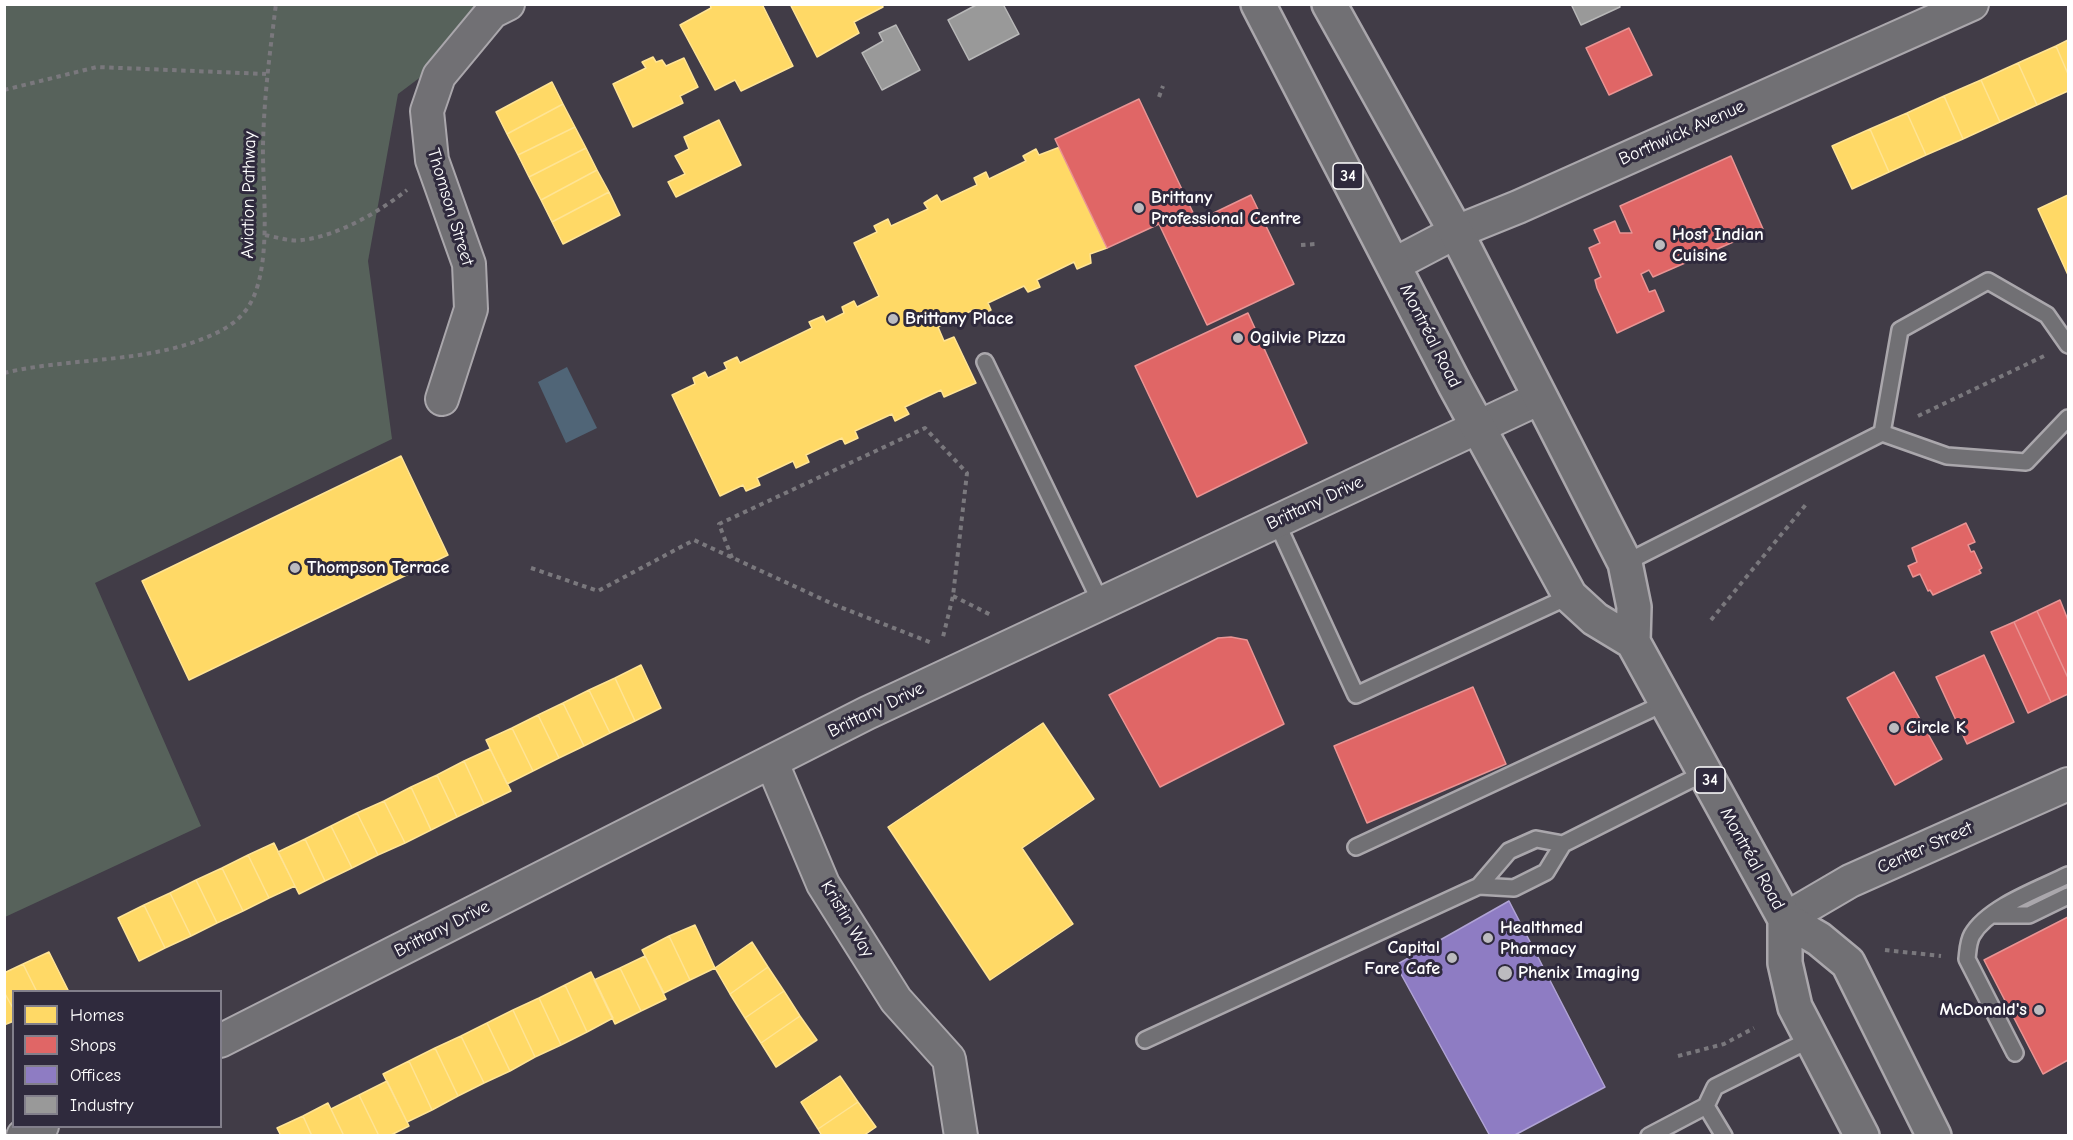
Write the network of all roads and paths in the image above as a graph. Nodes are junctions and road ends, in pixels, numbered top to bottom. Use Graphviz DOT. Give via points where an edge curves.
graph roads {
  1 [pos="276,4"];
  2 [pos="508,4"];
  3 [pos="1258,4"];
  4 [pos="1329,4"];
  5 [pos="1972,4"];
  6 [pos="266,74"];
  7 [pos="1162,86"];
  8 [pos="4,90"];
  9 [pos="1159,97"];
  10 [pos="432,160"];
  11 [pos="1456,232"];
  12 [pos="265,235"];
  13 [pos="1316,244"];
  14 [pos="1301,245"];
  15 [pos="1394,264"];
  16 [pos="2068,344"];
  17 [pos="985,362"];
  18 [pos="4,373"];
  19 [pos="1540,398"];
  20 [pos="442,399"];
  21 [pos="2068,418"];
  22 [pos="1479,427"];
  23 [pos="1882,433"];
  24 [pos="1825,463"];
  25 [pos="1276,520"];
  26 [pos="732,558"];
  27 [pos="1625,563"];
  28 [pos="531,568"];
  29 [pos="953,596"];
  30 [pos="1570,596"];
  31 [pos="1101,603"];
  32 [pos="996,617"];
  33 [pos="1711,620"];
  34 [pos="1633,642"];
  35 [pos="1667,702"];
  36 [pos="772,763"];
  37 [pos="1706,772"];
  38 [pos="2068,784"];
  39 [pos="1563,844"];
  40 [pos="1356,847"];
  41 [pos="2068,875"];
  42 [pos="1479,886"];
  43 [pos="2068,896"];
  44 [pos="1994,915"];
  45 [pos="1785,919"];
  46 [pos="1886,950"];
  47 [pos="1967,959"];
  48 [pos="1754,1028"];
  49 [pos="222,1040"];
  50 [pos="1145,1040"];
  51 [pos="1811,1040"];
  52 [pos="2015,1053"];
  53 [pos="1678,1056"];
  54 [pos="1706,1106"];
  55 [pos="38,1128"];
  56 [pos="23,1136"];
  57 [pos="961,1136"];
  58 [pos="1649,1136"];
  59 [pos="1724,1136"];
  60 [pos="1862,1136"];
  61 [pos="1935,1136"];
  1 -- 6 [label="path, Aviation Pathway"];
  2 -- 10 [label="street, Thomson Street" via="492,12 439,76 427,111"];
  3 -- 15 [label="main road, Montréal Road / 34"];
  4 -- 11 [label="main road"];
  5 -- 11 [label="street, Borthwick Avenue"];
  6 -- 8 [label="path" via="97,67"];
  6 -- 12 [label="path, Aviation Pathway"];
  7 -- 9 [label="path"];
  10 -- 12 [label="path" via="406,190 377,211 329,233 299,241"];
  10 -- 20 [label="street, Thomson Street" via="469,264 471,309"];
  11 -- 15 [label="street, Borthwick Avenue"];
  11 -- 19 [label="main road"];
  12 -- 18 [label="path, Aviation Pathway" via="260,271 248,309 234,324 219,332 195,342 125,356 37,365"];
  13 -- 14 [label="path"];
  15 -- 22 [label="main road, Montréal Road / 34"];
  16 -- 23 [label="path"];
  16 -- 23 [label="lane" via="2047,315 1988,280 1900,330"];
  17 -- 31 [label="lane"];
  19 -- 22 [label="street, Brittany Drive"];
  19 -- 27 [label="main road"];
  21 -- 23 [label="lane" via="2026,462 1947,456"];
  22 -- 25 [label="street, Brittany Drive"];
  22 -- 30 [label="main road, Montréal Road / 34"];
  23 -- 24 [label="lane"];
  24 -- 27 [label="lane"];
  24 -- 33 [label="path" via="1815,494"];
  25 -- 30 [label="lane" via="1356,695"];
  25 -- 31 [label="street, Brittany Drive"];
  26 -- 28 [label="path" via="694,540 598,591"];
  26 -- 29 [label="path" via="941,647"];
  26 -- 29 [label="path" via="719,524 925,428 967,473"];
  27 -- 34 [label="main road" via="1634,607"];
  29 -- 32 [label="path"];
  30 -- 34 [label="main road, Montréal Road / 34" via="1595,619"];
  31 -- 36 [label="street, Brittany Drive" via="867,713"];
  34 -- 35 [label="main road, Montréal Road / 34"];
  35 -- 37 [label="main road, Montréal Road / 34"];
  35 -- 40 [label="lane"];
  36 -- 49 [label="street, Brittany Drive"];
  36 -- 57 [label="street, Kristin Way" via="823,884 896,1000 949,1059"];
  37 -- 39 [label="lane"];
  37 -- 45 [label="main road, Montréal Road / 34"];
  38 -- 45 [label="street, Center Street" via="1850,881"];
  39 -- 42 [label="lane" via="1536,839 1509,851"];
  39 -- 42 [label="lane" via="1546,872 1514,888"];
  41 -- 44 [label="lane"];
  42 -- 50 [label="lane"];
  43 -- 44 [label="lane" via="2030,915"];
  44 -- 47 [label="lane" via="1972,934"];
  45 -- 51 [label="main road, Montréal Road / 34" via="1785,963 1795,1007"];
  45 -- 61 [label="main road, Montréal Road" via="1848,963"];
  46 -- 47 [label="path"];
  47 -- 52 [label="lane"];
  48 -- 53 [label="path" via="1724,1044"];
  51 -- 54 [label="lane" via="1715,1087"];
  51 -- 60 [label="main road, Montréal Road / 34"];
  54 -- 58 [label="lane"];
  54 -- 59 [label="lane"];
  55 -- 56 [label="street"];
}
